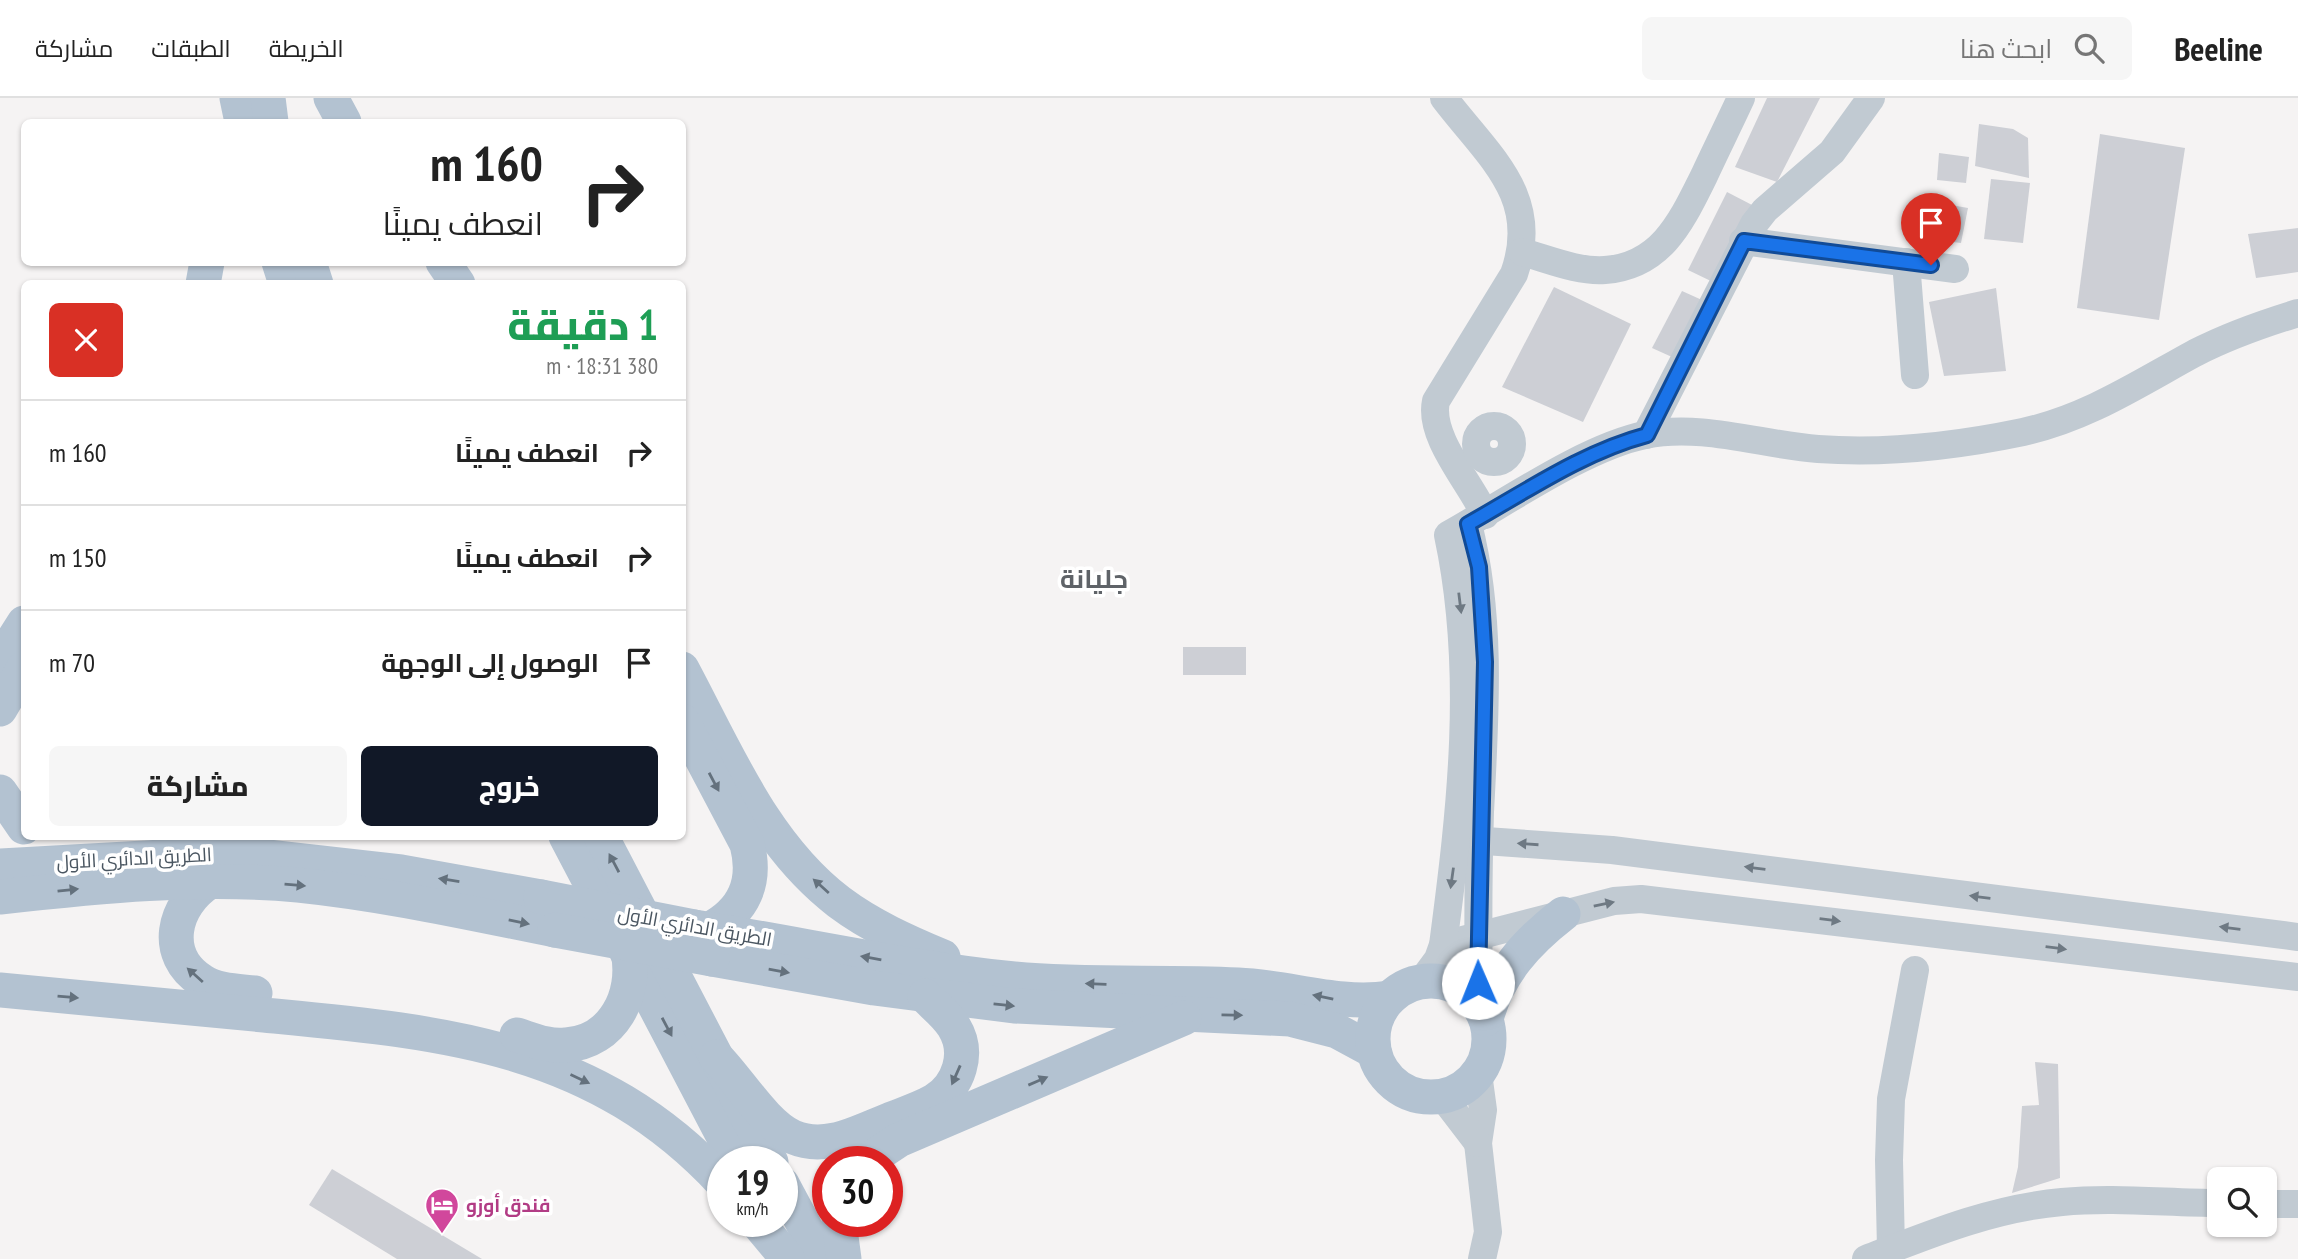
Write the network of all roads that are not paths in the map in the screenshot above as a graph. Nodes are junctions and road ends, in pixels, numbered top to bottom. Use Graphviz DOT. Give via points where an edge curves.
graph roads {
  1 [pos="216,98"];
  2 [pos="237,98"];
  3 [pos="268,98"];
  4 [pos="331,98"];
  5 [pos="1444,98"];
  6 [pos="1741,98"];
  7 [pos="1871,98"];
  8 [pos="218,119"];
  9 [pos="241,119"];
  10 [pos="271,119"];
  11 [pos="342,119"];
  12 [pos="1744,241"];
  13 [pos="1522,252"];
  14 [pos="1906,262"];
  15 [pos="1955,269"];
  16 [pos="2298,313"];
  17 [pos="1915,375"];
  18 [pos="1647,435"];
  19 [pos="1467,525"];
  20 [pos="21,628"];
  21 [pos="0,661"];
  22 [pos="21,673"];
  23 [pos="686,675"];
  24 [pos="0,709"];
  25 [pos="686,729"];
  26 [pos="0,792"];
  27 [pos="21,823"];
  28 [pos="1468,839"];
  29 [pos="43,840"];
  30 [pos="568,840"];
  31 [pos="603,840"];
  32 [pos="83,860"];
  33 [pos="0,866"];
  34 [pos="209,882"];
  35 [pos="0,897"];
  36 [pos="1563,914"];
  37 [pos="1478,937"];
  38 [pos="2298,937"];
  39 [pos="705,938"];
  40 [pos="1443,945"];
  41 [pos="628,952"];
  42 [pos="1915,970"];
  43 [pos="2298,977"];
  44 [pos="1013,979"];
  45 [pos="0,990"];
  46 [pos="1405,990"];
  47 [pos="925,996"];
  48 [pos="1482,1012"];
  49 [pos="1195,1014"];
  50 [pos="1374,1051"];
  51 [pos="716,1057"];
  52 [pos="1479,1073"];
  53 [pos="1442,1096"];
  54 [pos="1478,1143"];
  55 [pos="729,1146"];
  56 [pos="763,1146"];
  57 [pos="890,1146"];
  58 [pos="707,1169"];
  59 [pos="2207,1203"];
  60 [pos="2277,1204"];
  61 [pos="2298,1204"];
  62 [pos="798,1214"];
  63 [pos="770,1237"];
  64 [pos="776,1237"];
  65 [pos="841,1237"];
  66 [pos="1878,1254"];
  67 [pos="788,1258"];
  68 [pos="1489,1258"];
  69 [pos="822,1259"];
  70 [pos="844,1259"];
  1 -- 8 [label="main road"];
  2 -- 9 [label="main road"];
  3 -- 10 [label="main road"];
  4 -- 11 [label="main road"];
  5 -- 13 [label="street" via="1512,187 1523,218"];
  6 -- 13 [label="street" via="1682,220 1650,256 1635,263 1588,270"];
  7 -- 12 [label="street" via="1832,152 1765,210"];
  12 -- 14 [label="street"];
  12 -- 18 [label="street"];
  13 -- 19 [label="street" via="1514,274 1436,401 1436,427 1472,465"];
  14 -- 15 [label="street"];
  14 -- 17 [label="street"];
  16 -- 18 [label="street" via="2224,339 2096,408 2020,432 1935,446 1857,450 1692,433"];
  18 -- 19 [label="street" via="1589,456"];
  19 -- 28 [label="street" via="1479,567 1485,662"];
  20 -- 21 [label="main road"];
  22 -- 24 [label="main road"];
  44 -- 23 [label="main road, one-way" via="908,943 861,916 816,881 761,814"];
  25 -- 39 [label="main road, one-way" via="751,859 752,873 743,901"];
  26 -- 27 [label="main road"];
  28 -- 37 [label="street"];
  38 -- 28 [label="street, one-way" via="1626,852"];
  28 -- 40 [label="street, one-way"];
  29 -- 32 [label="main road"];
  30 -- 41 [label="main road"];
  51 -- 31 [label="main road, one-way"];
  32 -- 33 [label="main road, الطريق الدائري الأول"];
  39 -- 32 [label="main road, الطريق الدائري الأول, one-way, bridge" via="541,897 401,872 234,853"];
  35 -- 34 [label="main road, الطريق الدائري الأول, one-way" via="119,884"];
  34 -- 39 [label="main road, الطريق الدائري الأول, one-way, bridge" via="345,891 555,930"];
  41 -- 34 [label="main road, one-way" via="629,990 611,1023 584,1041 552,1045 413,1009 226,990 203,982 185,966 176,931 182,907"];
  36 -- 37 [label="street"];
  36 -- 43 [label="street, one-way" via="1614,901 1668,901"];
  36 -- 48 [label="main road" via="1516,957"];
  37 -- 40 [label="street"];
  37 -- 48 [label="street"];
  44 -- 39 [label="main road, الطريق الدائري الأول, one-way"];
  39 -- 47 [label="main road, one-way"];
  40 -- 46 [label="street" via="1438,959"];
  41 -- 55 [label="main road, one-way"];
  42 -- 66 [label="street" via="1891,1099"];
  46 -- 44 [label="main road, الطريق الدائري الأول, one-way" via="1347,1001 1241,985"];
  45 -- 58 [label="main road, one-way" via="397,1027 470,1041 561,1070 612,1095 668,1133"];
  46 -- 48 [label="main road" via="1453,985"];
  46 -- 50 [label="main road" via="1374,1028"];
  47 -- 49 [label="main road, one-way" via="1014,1006"];
  47 -- 51 [label="main road, one-way" via="956,1030 962,1053 957,1076 932,1102 839,1140 805,1141 783,1132"];
  48 -- 52 [label="main road" via="1489,1047"];
  49 -- 50 [label="main road, one-way" via="1290,1019 1337,1031"];
  57 -- 49 [label="main road, one-way"];
  50 -- 53 [label="main road" via="1383,1072 1399,1087 1420,1096"];
  51 -- 56 [label="main road"];
  52 -- 53 [label="main road" via="1463,1088"];
  52 -- 54 [label="street" via="1483,1110"];
  53 -- 54 [label="street"];
  54 -- 68 [label="street"];
  59 -- 66 [label="street" via="2064,1202 1993,1214"];
  60 -- 61 [label="street"];
  62 -- 69 [label="main road"];
  63 -- 67 [label="main road"];
  64 -- 67 [label="main road"];
  65 -- 70 [label="main road"];
}
